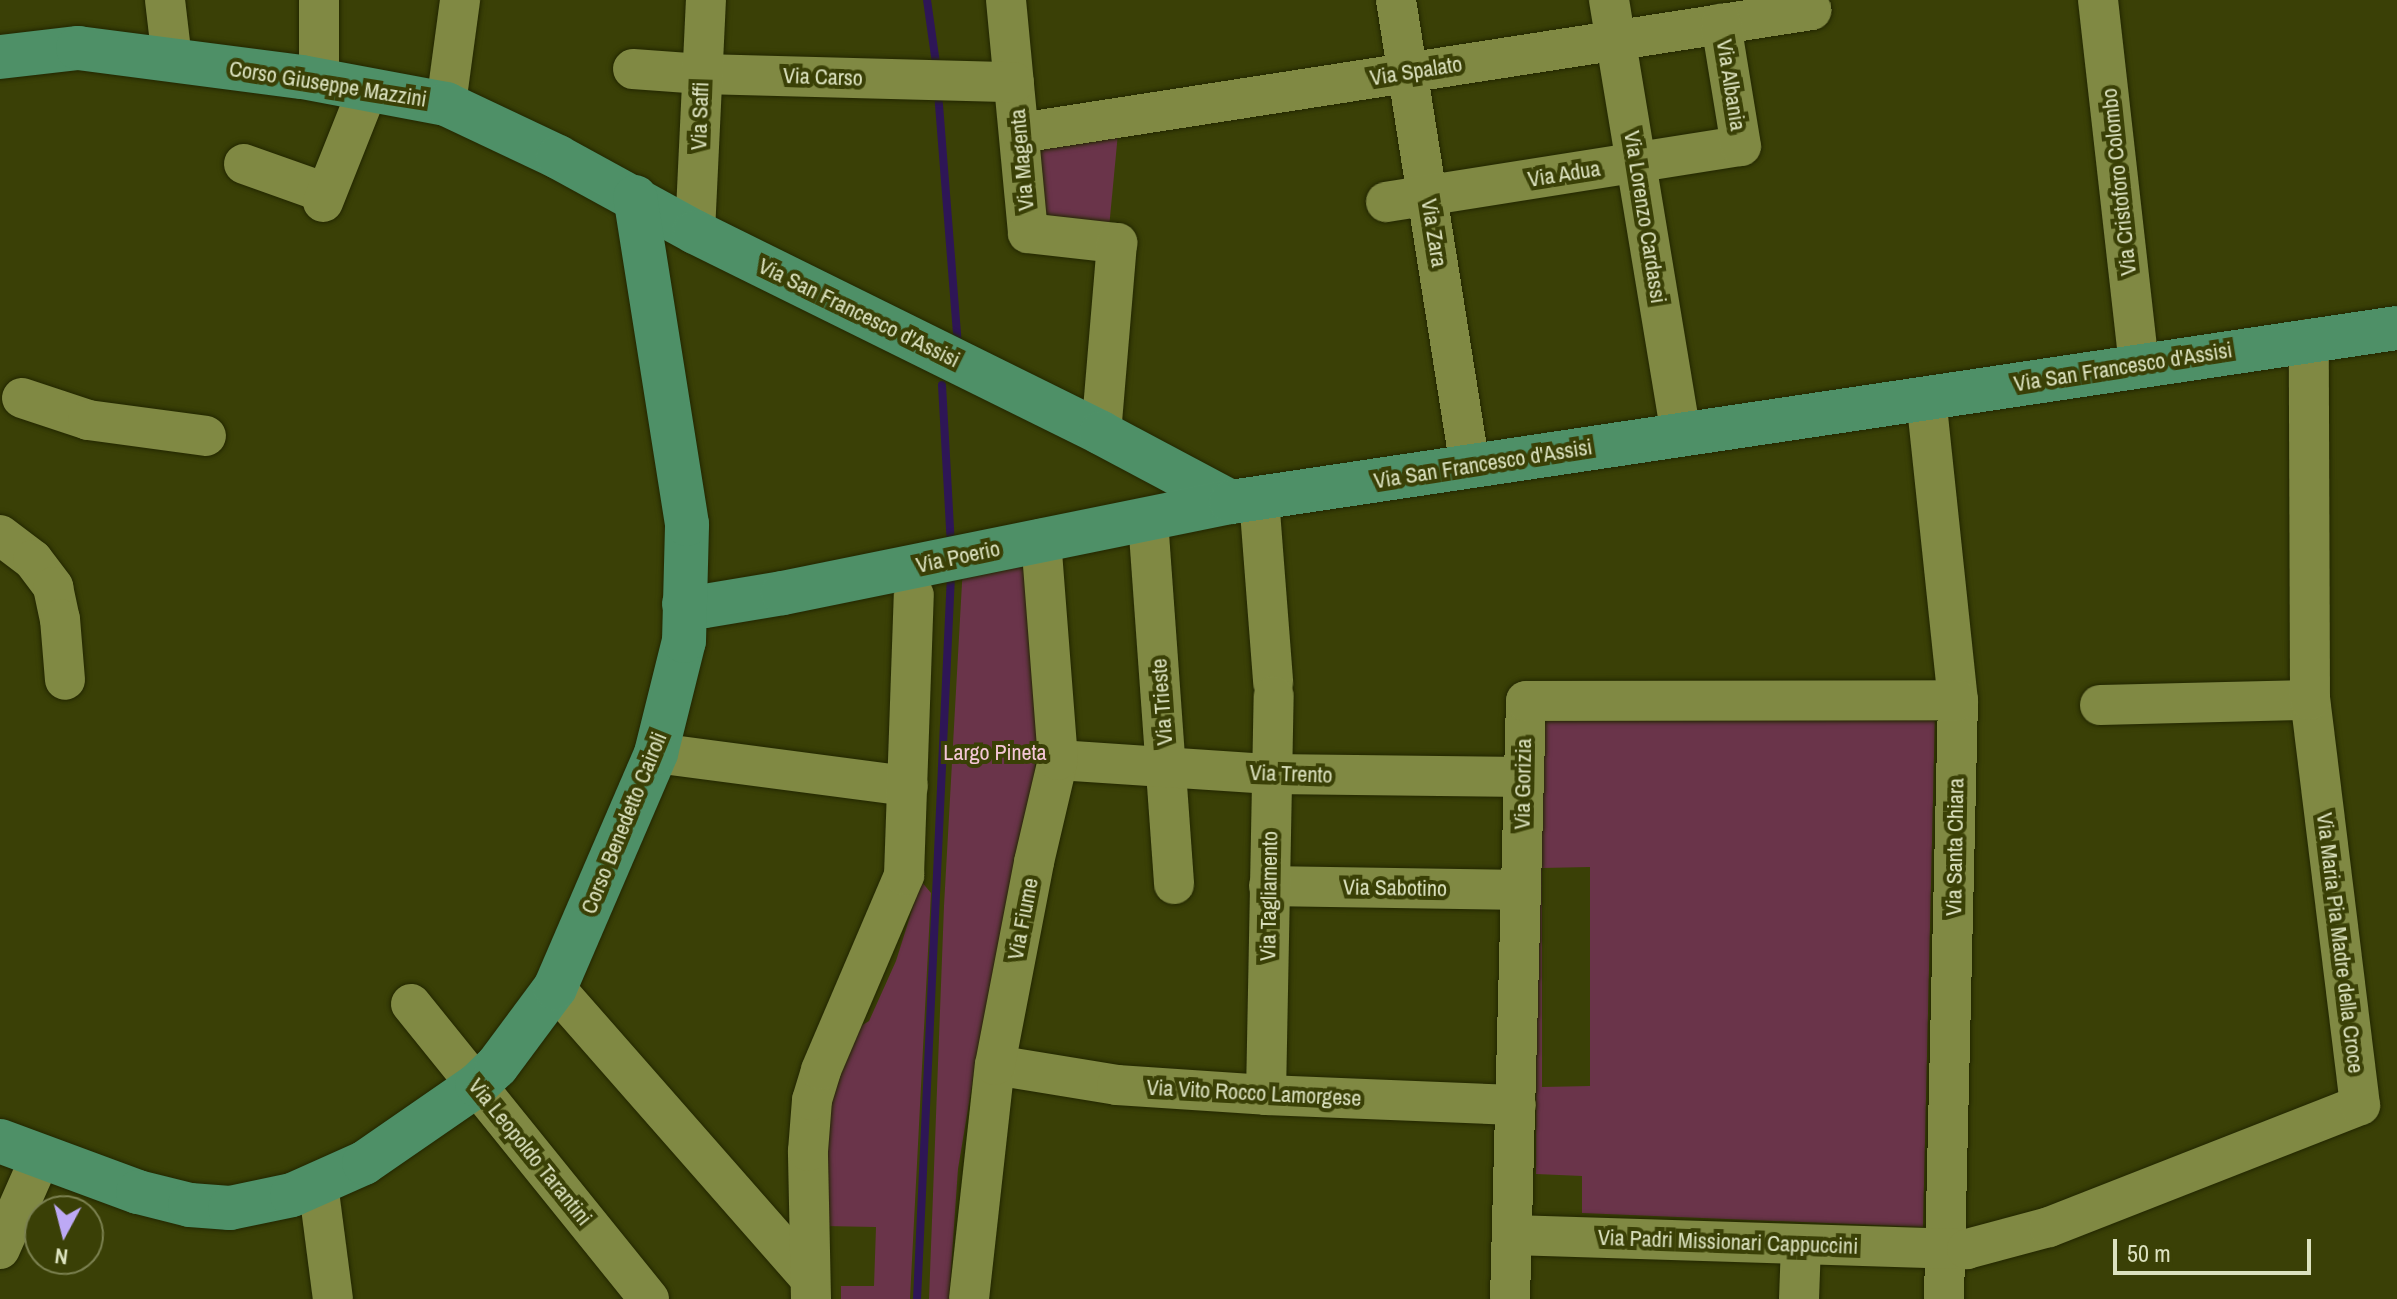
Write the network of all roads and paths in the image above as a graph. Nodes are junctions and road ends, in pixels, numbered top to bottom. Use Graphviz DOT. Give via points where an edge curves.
graph roads {
  1 [pos="165,0"];
  2 [pos="319,0"];
  3 [pos="706,0"];
  4 [pos="1006,0"];
  5 [pos="1396,0"];
  6 [pos="1609,0"];
  7 [pos="2098,0"];
  8 [pos="2105,0"];
  9 [pos="466,1"];
  10 [pos="1812,10"];
  11 [pos="1721,24"];
  12 [pos="1616,40"];
  13 [pos="0,57"];
  14 [pos="172,60"];
  15 [pos="633,69"];
  16 [pos="1408,73"];
  17 [pos="702,74"];
  18 [pos="319,80"];
  19 [pos="1014,82"];
  20 [pos="368,89"];
  21 [pos="446,104"];
  22 [pos="1020,133"];
  23 [pos="1741,146"];
  24 [pos="1636,162"];
  25 [pos="244,164"];
  26 [pos="1428,196"];
  27 [pos="635,197"];
  28 [pos="1386,202"];
  29 [pos="695,232"];
  30 [pos="2397,328"];
  31 [pos="2309,339"];
  32 [pos="2139,365"];
  33 [pos="1926,397"];
  34 [pos="22,398"];
  35 [pos="1101,433"];
  36 [pos="1681,434"];
  37 [pos="206,436"];
  38 [pos="1470,467"];
  39 [pos="1245,500"];
  40 [pos="1148,520"];
  41 [pos="0,535"];
  42 [pos="1041,539"];
  43 [pos="914,595"];
  44 [pos="684,604"];
  45 [pos="65,680"];
  46 [pos="1958,700"];
  47 [pos="2310,700"];
  48 [pos="2100,705"];
  49 [pos="656,753"];
  50 [pos="1058,760"];
  51 [pos="1167,767"];
  52 [pos="1271,774"];
  53 [pos="1524,777"];
  54 [pos="908,786"];
  55 [pos="1174,884"];
  56 [pos="1269,886"];
  57 [pos="1521,890"];
  58 [pos="555,988"];
  59 [pos="411,1004"];
  60 [pos="995,1065"];
  61 [pos="477,1085"];
  62 [pos="1266,1095"];
  63 [pos="1516,1105"];
  64 [pos="0,1141"];
  65 [pos="41,1156"];
  66 [pos="318,1184"];
  67 [pos="1512,1235"];
  68 [pos="1801,1245"];
  69 [pos="0,1249"];
  70 [pos="1944,1249"];
  71 [pos="810,1289"];
  72 [pos="333,1299"];
  73 [pos="649,1299"];
  74 [pos="969,1299"];
  75 [pos="1510,1299"];
  76 [pos="1799,1299"];
  77 [pos="1944,1299"];
  1 -- 14 [label="street"];
  2 -- 18 [label="street"];
  3 -- 17 [label="street, Via Saffi"];
  4 -- 19 [label="street, Via Magenta"];
  5 -- 16 [label="street, Via Zara"];
  6 -- 12 [label="street, Via Lorenzo Cardassi"];
  7 -- 8 [label="street"];
  7 -- 32 [label="street, Via Cristoforo Colombo"];
  9 -- 21 [label="street"];
  10 -- 11 [label="street, Via Spalato"];
  11 -- 12 [label="street, Via Spalato"];
  11 -- 23 [label="street, Via Albania"];
  12 -- 16 [label="street, Via Spalato"];
  12 -- 24 [label="street, Via Lorenzo Cardassi"];
  13 -- 14 [label="main road, Corso Giuseppe Mazzini" via="78,48"];
  14 -- 18 [label="main road, Corso Giuseppe Mazzini"];
  15 -- 17 [label="street, Via Carso"];
  16 -- 22 [label="street, Via Spalato"];
  16 -- 26 [label="street, Via Zara"];
  17 -- 19 [label="street, Via Carso"];
  17 -- 29 [label="street, Via Saffi"];
  18 -- 20 [label="main road, Corso Giuseppe Mazzini"];
  19 -- 22 [label="street, Via Magenta"];
  20 -- 21 [label="main road, Corso Giuseppe Mazzini"];
  20 -- 25 [label="street" via="324,198"];
  21 -- 27 [label="main road, Corso Giuseppe Mazzini"];
  22 -- 35 [label="street, Via Magenta" via="1028,233 1117,243"];
  23 -- 24 [label="street, Via Adua"];
  24 -- 26 [label="street, Via Adua"];
  24 -- 36 [label="street, Via Lorenzo Cardassi"];
  26 -- 28 [label="street, Via Adua"];
  26 -- 38 [label="street, Via Zara"];
  27 -- 29 [label="main road, Via San Francesco d'Assisi"];
  27 -- 44 [label="main road, Corso Benedetto Cairoli" via="687,524"];
  29 -- 35 [label="main road, Via San Francesco d'Assisi"];
  30 -- 31 [label="main road, Via San Francesco d'Assisi"];
  31 -- 32 [label="main road, Via San Francesco d'Assisi"];
  31 -- 47 [label="street, Via Maria Pia Madre della Croce"];
  32 -- 33 [label="main road, Via San Francesco d'Assisi"];
  33 -- 36 [label="main road, Via San Francesco d'Assisi"];
  33 -- 46 [label="street, Via Santa Chiara"];
  34 -- 37 [label="street" via="88,420"];
  35 -- 39 [label="main road, Via San Francesco d'Assisi"];
  36 -- 38 [label="main road, Via San Francesco d'Assisi"];
  38 -- 39 [label="main road, Via San Francesco d'Assisi"];
  39 -- 40 [label="main road, Via Poerio"];
  39 -- 52 [label="street, Via Tagliamento" via="1274,689"];
  40 -- 42 [label="main road, Via Poerio"];
  40 -- 51 [label="street, Via Trieste"];
  41 -- 45 [label="street" via="33,560 53,587"];
  42 -- 44 [label="main road, Via Poerio" via="783,593 705,606"];
  42 -- 50 [label="street, Via Fiume"];
  43 -- 54 [label="street"];
  44 -- 49 [label="main road, Corso Benedetto Cairoli" via="680,663"];
  46 -- 53 [label="street, Via Gorizia" via="1526,701"];
  46 -- 70 [label="street, Via Santa Chiara"];
  47 -- 48 [label="street"];
  47 -- 70 [label="street, Via Maria Pia Madre della Croce" via="2360,1105 2049,1227 1967,1249"];
  49 -- 54 [label="street"];
  49 -- 58 [label="main road, Corso Benedetto Cairoli"];
  50 -- 51 [label="street, Via Trento"];
  50 -- 60 [label="street, Via Fiume"];
  51 -- 52 [label="street, Via Trento"];
  51 -- 55 [label="street, Via Trieste"];
  52 -- 53 [label="street, Via Trento"];
  52 -- 56 [label="street, Via Tagliamento"];
  53 -- 57 [label="street, Via Gorizia"];
  54 -- 71 [label="street" via="904,875 812,1100"];
  56 -- 57 [label="street, Via Sabotino"];
  56 -- 62 [label="street, Via Tagliamento"];
  57 -- 63 [label="street, Via Gorizia"];
  58 -- 61 [label="main road, Corso Benedetto Cairoli"];
  58 -- 71 [label="street"];
  59 -- 61 [label="street, Via Leopoldo Tarantini"];
  60 -- 62 [label="street, Via Vito Rocco Lamorgese" via="1117,1085"];
  60 -- 74 [label="street, Via Fiume"];
  61 -- 66 [label="main road, Corso Benedetto Cairoli" via="364,1163"];
  61 -- 73 [label="street, Via Leopoldo Tarantini"];
  62 -- 63 [label="street, Via Vito Rocco Lamorgese"];
  63 -- 67 [label="street, Via Gorizia"];
  64 -- 65 [label="main road, Corso Benedetto Cairoli"];
  65 -- 66 [label="main road, Corso Benedetto Cairoli" via="138,1192 209,1207 252,1205"];
  65 -- 69 [label="street"];
  66 -- 72 [label="street"];
  67 -- 68 [label="street, Via Padri Missionari Cappuccini"];
  67 -- 75 [label="street, Via Gorizia"];
  68 -- 70 [label="street, Via Padri Missionari Cappuccini"];
  68 -- 76 [label="street"];
  70 -- 77 [label="street, Via Santa Chiara"];
}
